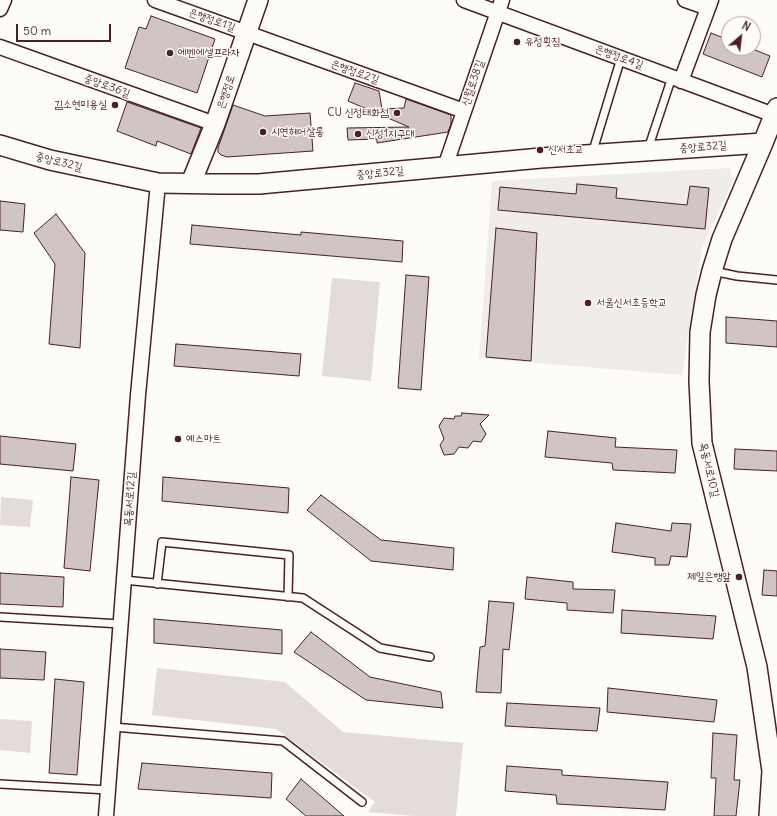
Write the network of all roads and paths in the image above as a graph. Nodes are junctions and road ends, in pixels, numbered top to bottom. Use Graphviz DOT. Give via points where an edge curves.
graph roads {
  1 [pos="4,0"];
  2 [pos="155,0"];
  3 [pos="258,0"];
  4 [pos="464,0"];
  5 [pos="685,0"];
  6 [pos="709,4"];
  7 [pos="499,6"];
  8 [pos="0,9"];
  9 [pos="246,32"];
  10 [pos="0,47"];
  11 [pos="621,58"];
  12 [pos="676,79"];
  13 [pos="464,111"];
  14 [pos="776,111"];
  15 [pos="215,124"];
  16 [pos="763,143"];
  17 [pos="0,145"];
  18 [pos="647,151"];
  19 [pos="592,154"];
  20 [pos="445,167"];
  21 [pos="158,183"];
  22 [pos="192,184"];
  23 [pos="712,271"];
  24 [pos="777,280"];
  25 [pos="124,580"];
  26 [pos="158,584"];
  27 [pos="288,597"];
  28 [pos="0,617"];
  29 [pos="121,624"];
  30 [pos="430,657"];
  31 [pos="113,727"];
  32 [pos="0,784"];
  33 [pos="108,790"];
  34 [pos="362,802"];
  35 [pos="106,816"];
  36 [pos="769,816"];
  1 -- 8 [label="street"];
  2 -- 9 [label="street, 은행정로1길"];
  3 -- 9 [label="street, 은행정로"];
  4 -- 7 [label="street, 은행정로4길"];
  5 -- 6 [label="street"];
  6 -- 12 [label="street"];
  7 -- 11 [label="street, 은행정로4길"];
  7 -- 13 [label="street, 신월로38길"];
  9 -- 13 [label="street, 은행정로2길"];
  9 -- 15 [label="street, 은행정로"];
  10 -- 15 [label="street, 중앙로36길"];
  11 -- 12 [label="street, 은행정로4길"];
  11 -- 19 [label="lane"];
  12 -- 14 [label="street, 은행정로4길"];
  12 -- 18 [label="lane"];
  13 -- 20 [label="street, 신월로38길"];
  14 -- 16 [label="street, 목동서로10길"];
  15 -- 22 [label="street, 은행정로"];
  16 -- 18 [label="street, 중앙로32길"];
  16 -- 23 [label="street, 목동서로10길" via="722,239"];
  17 -- 21 [label="street, 중앙로32길" via="50,160"];
  18 -- 19 [label="street, 중앙로32길"];
  19 -- 20 [label="street, 중앙로32길"];
  20 -- 22 [label="street, 중앙로32길" via="259,184"];
  21 -- 22 [label="street, 중앙로32길"];
  21 -- 25 [label="street, 목동서로12길"];
  23 -- 24 [label="lane"];
  23 -- 36 [label="street, 목동서로10길" via="700,332 702,443 757,667 772,771"];
  25 -- 26 [label="lane"];
  25 -- 29 [label="street, 목동서로12길"];
  26 -- 27 [label="lane"];
  26 -- 27 [label="lane" via="162,542 289,555"];
  27 -- 30 [label="lane" via="303,598 380,648"];
  28 -- 29 [label="lane"];
  29 -- 31 [label="street, 목동서로12길"];
  31 -- 33 [label="street, 목동서로12길"];
  31 -- 34 [label="lane" via="283,741"];
  32 -- 33 [label="lane"];
  33 -- 35 [label="street, 목동서로12길"];
}
